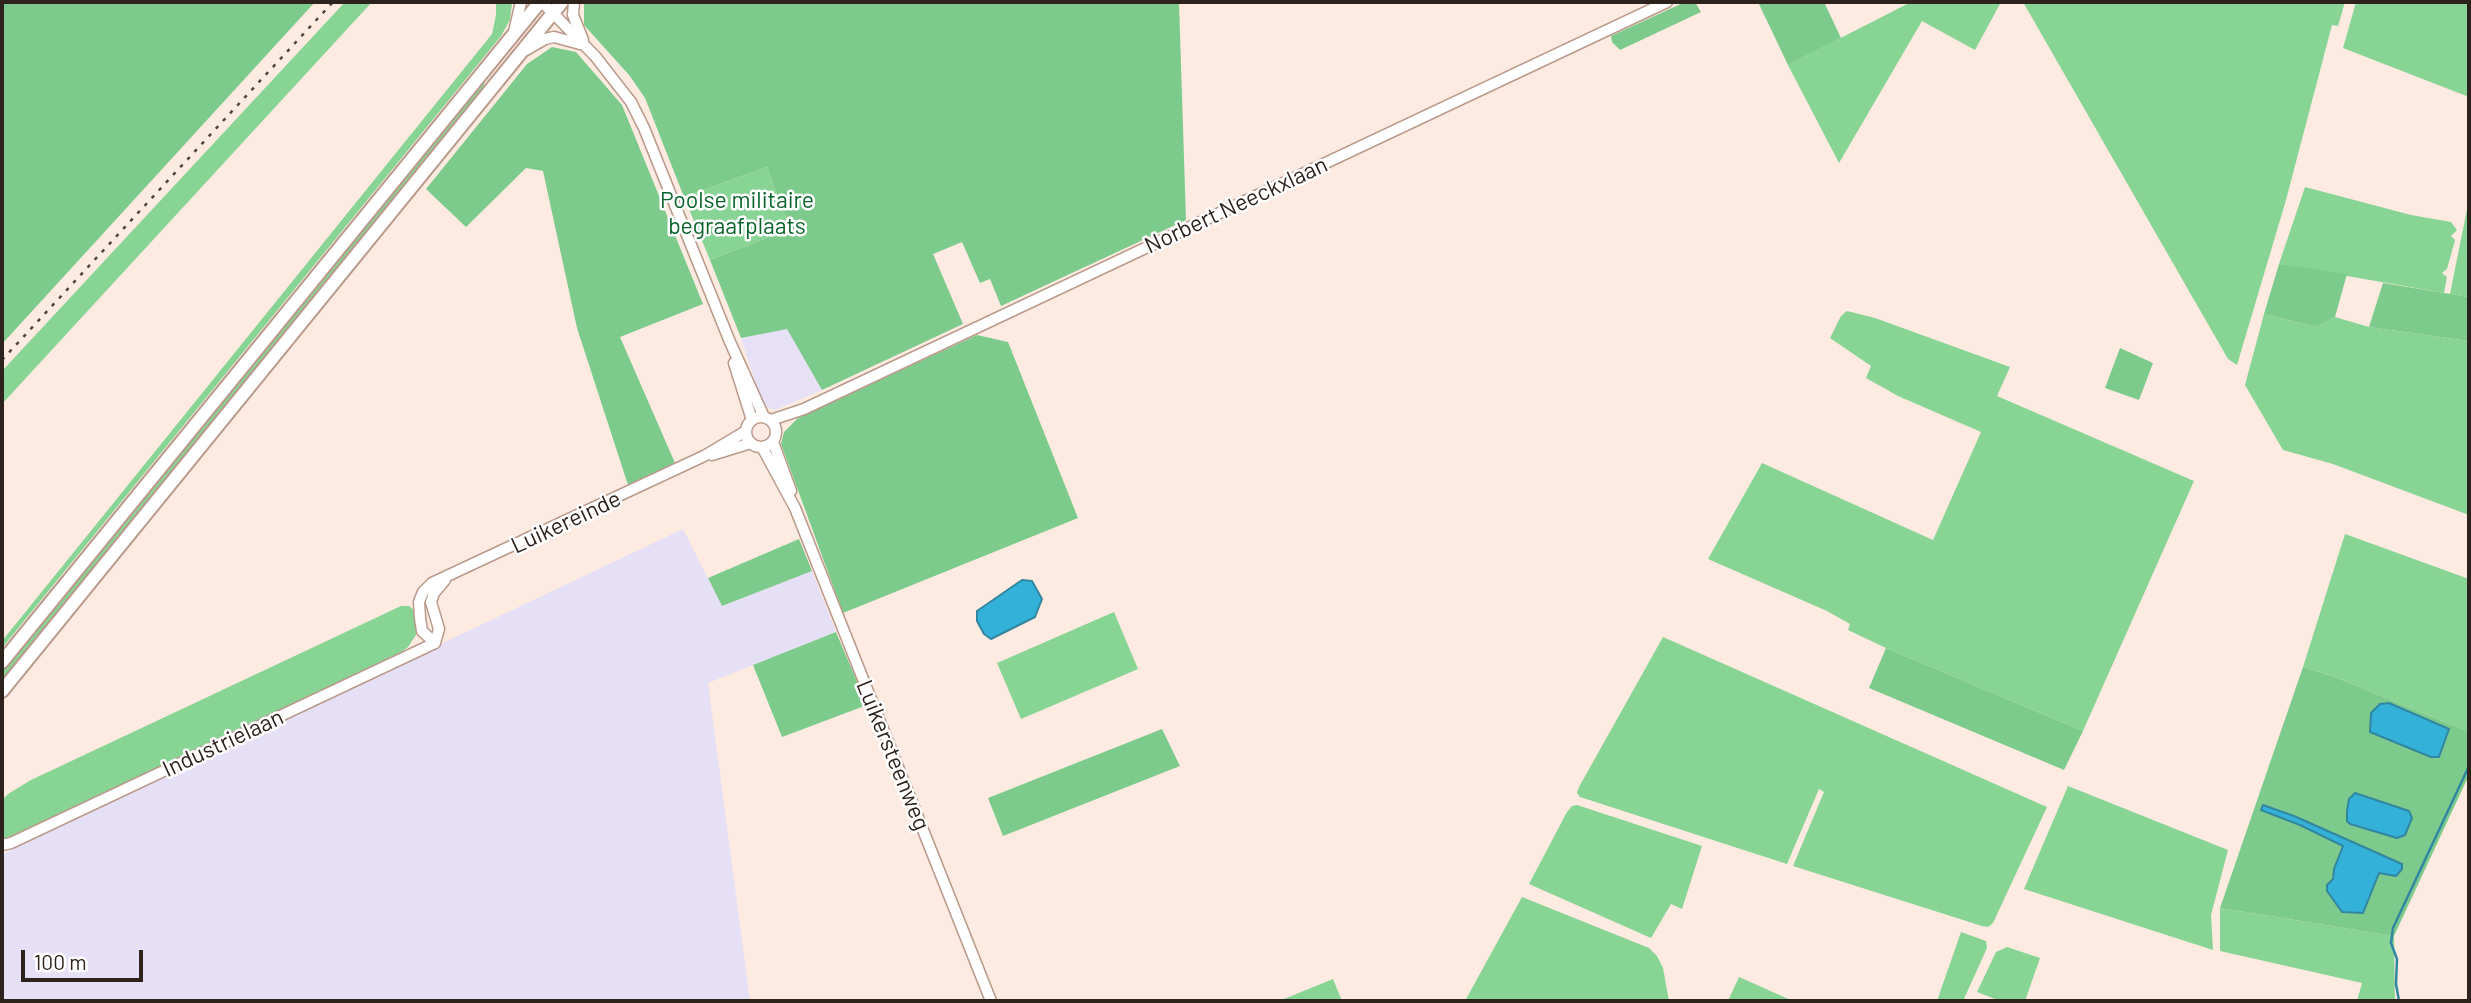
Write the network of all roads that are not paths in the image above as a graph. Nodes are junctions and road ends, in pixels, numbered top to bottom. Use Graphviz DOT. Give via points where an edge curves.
graph roads {
  1 [pos="521,2"];
  2 [pos="541,2"];
  3 [pos="562,2"];
  4 [pos="574,2"];
  5 [pos="1667,2"];
  6 [pos="553,13"];
  7 [pos="513,34"];
  8 [pos="586,47"];
  9 [pos="519,54"];
  10 [pos="730,342"];
  11 [pos="804,409"];
  12 [pos="768,419"];
  13 [pos="752,420"];
  14 [pos="777,430"];
  15 [pos="746,431"];
  16 [pos="773,442"];
  17 [pos="751,443"];
  18 [pos="762,447"];
  19 [pos="704,456"];
  20 [pos="795,508"];
  21 [pos="449,577"];
  22 [pos="435,643"];
  23 [pos="2,662"];
  24 [pos="2,691"];
  25 [pos="5,846"];
  26 [pos="991,1001"];
  1 -- 7 [label="main road"];
  2 -- 6 [label="main road"];
  2 -- 7 [label="highway"];
  3 -- 6 [label="highway"];
  4 -- 8 [label="main road" via="574,20"];
  5 -- 11 [label="main road, Norbert Neeckxlaan"];
  6 -- 8 [label="main road"];
  6 -- 9 [label="highway"];
  7 -- 23 [label="highway"];
  8 -- 9 [label="main road" via="554,37"];
  8 -- 10 [label="main road" via="623,90 644,128"];
  9 -- 24 [label="highway"];
  10 -- 12 [label="main road"];
  10 -- 13 [label="main road"];
  11 -- 12 [label="main road, Norbert Neeckxlaan"];
  11 -- 14 [label="main road, Norbert Neeckxlaan"];
  12 -- 13 [label="main road"];
  12 -- 14 [label="main road"];
  13 -- 15 [label="main road"];
  14 -- 16 [label="main road"];
  15 -- 17 [label="main road"];
  15 -- 19 [label="main road"];
  16 -- 18 [label="main road"];
  16 -- 20 [label="main road, Luikersteenweg"];
  17 -- 18 [label="main road"];
  17 -- 19 [label="main road"];
  18 -- 20 [label="main road, Luikersteenweg"];
  19 -- 21 [label="main road, Luikereinde"];
  20 -- 26 [label="main road, Luikersteenweg"];
  21 -- 22 [label="main road" via="431,602 439,629"];
  21 -- 22 [label="main road, Luikereinde" via="432,583 419,603 422,631"];
  22 -- 25 [label="main road, Industrielaan"];
}
